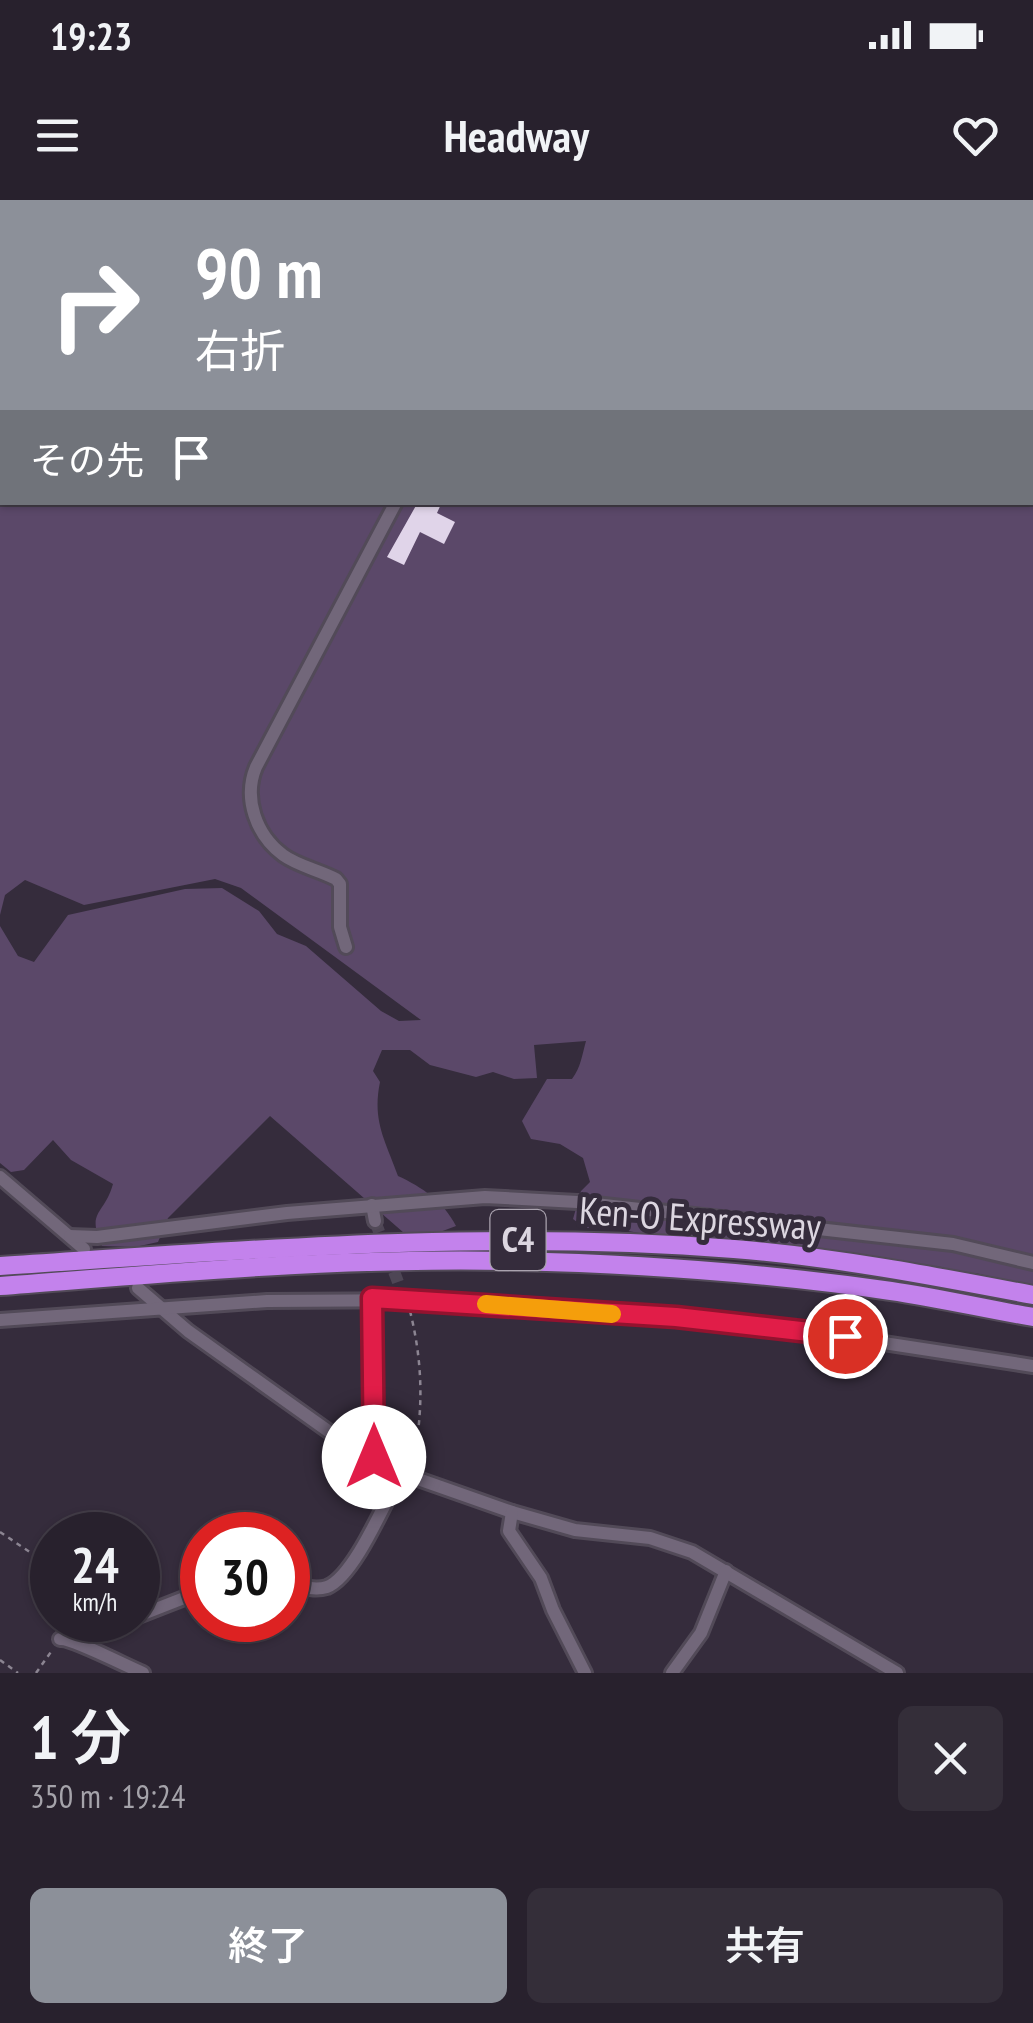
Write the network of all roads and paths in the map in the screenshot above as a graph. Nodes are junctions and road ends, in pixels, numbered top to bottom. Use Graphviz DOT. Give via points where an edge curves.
graph roads {
  1 [pos="394,505"];
  2 [pos="346,947"];
  3 [pos="0,1177"];
  4 [pos="372,1205"];
  5 [pos="375,1221"];
  6 [pos="70,1236"];
  7 [pos="84,1249"];
  8 [pos="1033,1263"];
  9 [pos="0,1266"];
  10 [pos="398,1282"];
  11 [pos="0,1286"];
  12 [pos="138,1288"];
  13 [pos="1033,1296"];
  14 [pos="372,1298"];
  15 [pos="404,1299"];
  16 [pos="163,1309"];
  17 [pos="1033,1317"];
  18 [pos="0,1320"];
  19 [pos="1033,1366"];
  20 [pos="374,1457"];
  21 [pos="405,1474"];
  22 [pos="512,1512"];
  23 [pos="0,1532"];
  24 [pos="30,1552"];
  25 [pos="726,1571"];
  26 [pos="310,1588"];
  27 [pos="58,1642"];
  28 [pos="77,1642"];
  29 [pos="83,1642"];
  30 [pos="80,1644"];
  31 [pos="0,1660"];
  32 [pos="18,1673"];
  33 [pos="36,1673"];
  34 [pos="143,1673"];
  35 [pos="585,1673"];
  36 [pos="672,1673"];
  37 [pos="897,1673"];
  1 -- 2 [label="street" via="250,786 252,812 270,843 340,884"];
  3 -- 6 [label="street"];
  4 -- 5 [label="street"];
  4 -- 6 [label="street"];
  4 -- 8 [label="street" via="485,1197 577,1202 953,1244"];
  6 -- 7 [label="street"];
  9 -- 13 [label="highway, Ken-O Expressway / C4" via="406,1242 625,1242 847,1263"];
  10 -- 15 [label="street"];
  11 -- 17 [label="highway, Ken-O Expressway / C4" via="205,1270 513,1261 734,1273 892,1291"];
  12 -- 16 [label="street"];
  14 -- 15 [label="street"];
  14 -- 16 [label="street"];
  14 -- 20 [label="street"];
  15 -- 19 [label="street" via="786,1328"];
  15 -- 21 [label="path" via="422,1376 420,1430"];
  16 -- 18 [label="street"];
  16 -- 20 [label="street" via="330,1433"];
  20 -- 21 [label="street"];
  21 -- 22 [label="street"];
  21 -- 26 [label="street" via="346,1572 328,1586"];
  22 -- 25 [label="street" via="575,1530 661,1541"];
  22 -- 35 [label="street" via="509,1531 541,1578"];
  23 -- 24 [label="path"];
  25 -- 36 [label="street" via="701,1633"];
  25 -- 37 [label="street"];
  27 -- 33 [label="path"];
  28 -- 30 [label="street"];
  29 -- 30 [label="street"];
  30 -- 34 [label="street"];
  31 -- 32 [label="path"];
}
